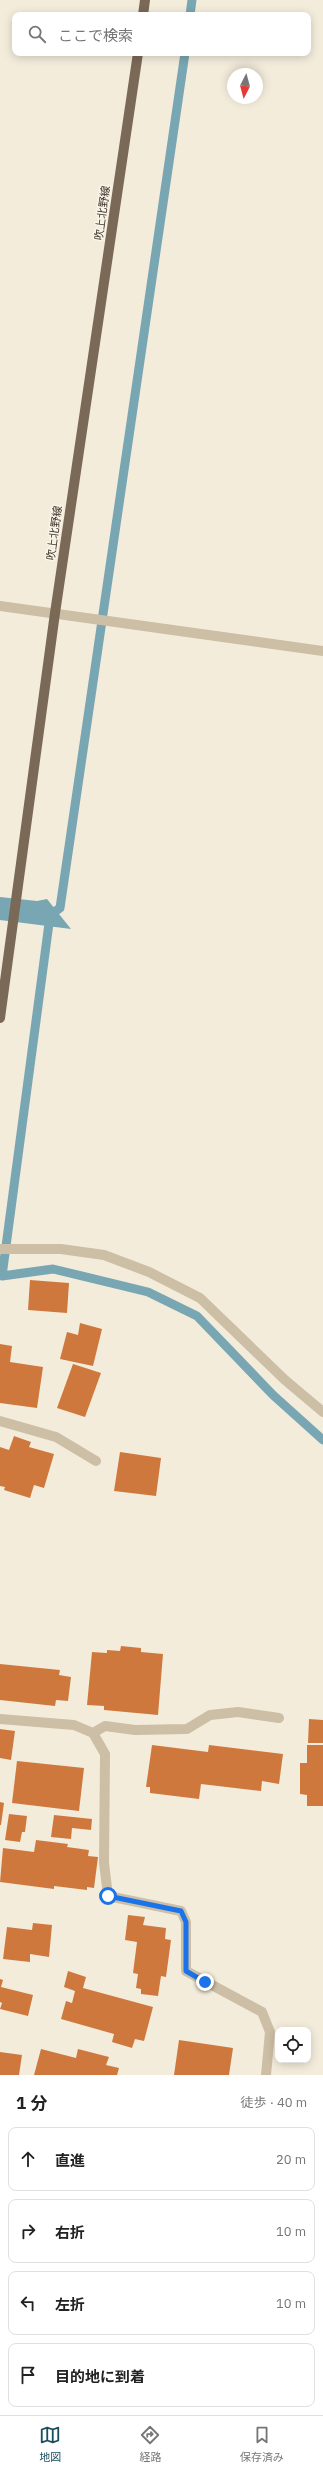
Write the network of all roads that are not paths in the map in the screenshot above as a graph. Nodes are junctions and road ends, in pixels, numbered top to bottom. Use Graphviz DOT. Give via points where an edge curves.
graph roads {
  1 [pos="145,0"];
  2 [pos="143,12"];
  3 [pos="138,56"];
  4 [pos="0,606"];
  5 [pos="55,614"];
  6 [pos="323,651"];
  7 [pos="0,1018"];
  8 [pos="0,1249"];
  9 [pos="323,1412"];
  10 [pos="0,1421"];
  11 [pos="96,1461"];
  12 [pos="279,1718"];
  13 [pos="0,1719"];
  14 [pos="93,1733"];
  15 [pos="266,2075"];
  1 -- 2 [label="main road"];
  3 -- 5 [label="main road, 吹上北野線"];
  4 -- 5 [label="street"];
  5 -- 6 [label="street"];
  5 -- 7 [label="main road, 吹上北野線"];
  8 -- 9 [label="street" via="60,1249 104,1255 149,1272 200,1298 285,1380"];
  10 -- 11 [label="street" via="56,1437"];
  12 -- 14 [label="street" via="238,1712 210,1715 186,1728 135,1730 105,1726"];
  13 -- 14 [label="street" via="74,1725"];
  14 -- 15 [label="street" via="105,1754 104,1863 108,1896 181,1911 186,1922 186,1971 262,2012 270,2032"];
}
